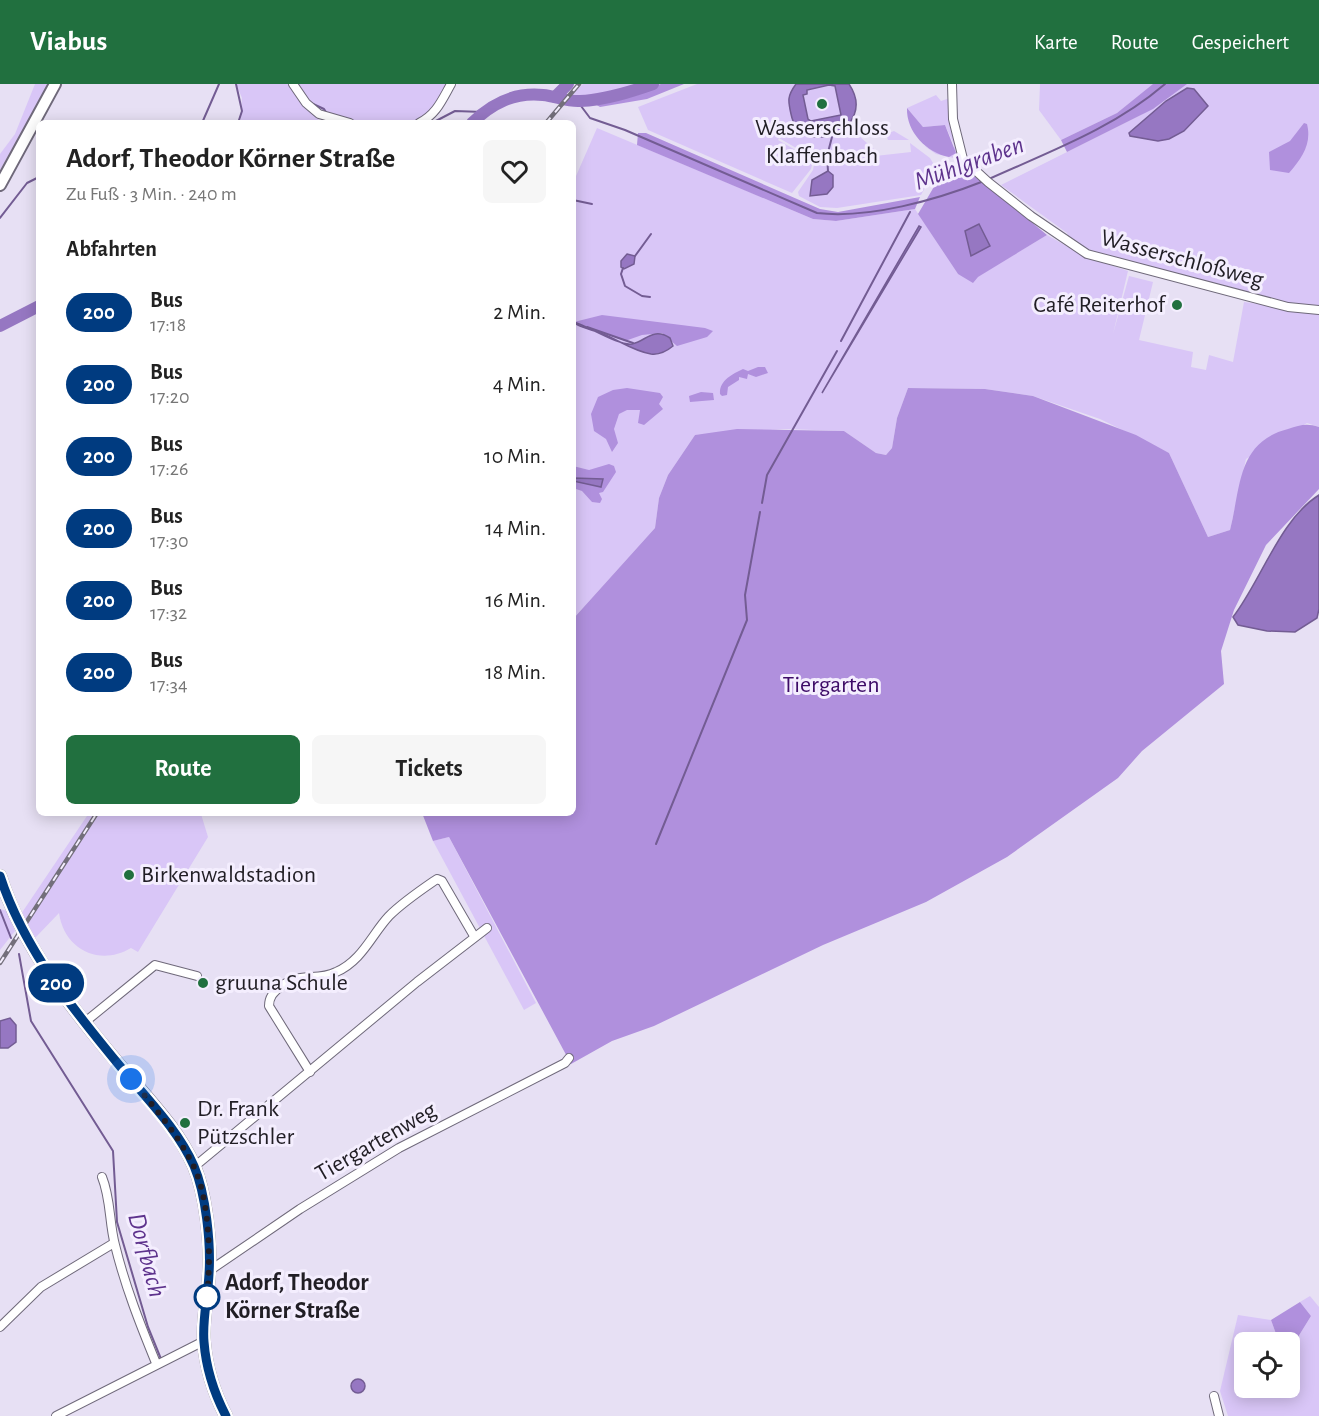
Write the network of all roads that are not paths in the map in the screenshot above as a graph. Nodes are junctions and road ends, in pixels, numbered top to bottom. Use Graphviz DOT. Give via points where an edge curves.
graph roads {
  1 [pos="55,84"];
  2 [pos="293,84"];
  3 [pos="451,84"];
  4 [pos="952,84"];
  5 [pos="340,120"];
  6 [pos="424,120"];
  7 [pos="0,185"];
  8 [pos="1319,310"];
  9 [pos="0,876"];
  10 [pos="5,902"];
  11 [pos="487,928"];
  12 [pos="474,936"];
  13 [pos="196,976"];
  14 [pos="85,1022"];
  15 [pos="569,1058"];
  16 [pos="310,1072"];
  17 [pos="194,1167"];
  18 [pos="102,1178"];
  19 [pos="114,1243"];
  20 [pos="209,1271"];
  21 [pos="0,1327"];
  22 [pos="204,1341"];
  23 [pos="156,1363"];
  24 [pos="1214,1396"];
  25 [pos="56,1416"];
  26 [pos="225,1416"];
  27 [pos="1219,1416"];
  1 -- 7 [label="street"];
  2 -- 5 [label="street" via="319,114"];
  3 -- 6 [label="street" via="439,106"];
  4 -- 8 [label="street, Wasserschloßweg" via="953,119 963,159 986,181 1087,254 1288,307"];
  9 -- 10 [label="street"];
  10 -- 14 [label="street"];
  11 -- 12 [label="street"];
  12 -- 16 [label="street"];
  12 -- 16 [label="street" via="442,880 437,879 389,916 366,949 347,966 336,973 295,977 278,989 269,1006"];
  13 -- 14 [label="street" via="155,965"];
  14 -- 17 [label="street" via="176,1135"];
  15 -- 20 [label="street, Tiergartenweg" via="399,1148"];
  16 -- 17 [label="street"];
  17 -- 20 [label="street" via="207,1226"];
  18 -- 19 [label="street"];
  19 -- 21 [label="street" via="41,1287"];
  19 -- 23 [label="street" via="132,1307"];
  20 -- 22 [label="street"];
  22 -- 23 [label="street"];
  22 -- 26 [label="street" via="214,1392"];
  23 -- 25 [label="street"];
  24 -- 27 [label="street"];
}
